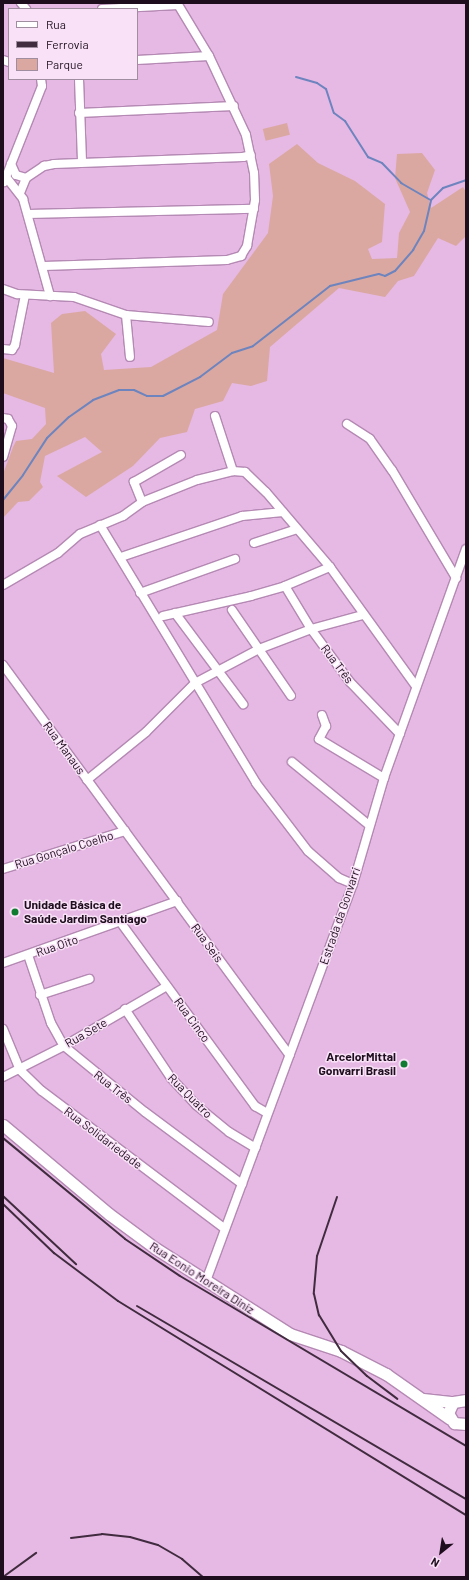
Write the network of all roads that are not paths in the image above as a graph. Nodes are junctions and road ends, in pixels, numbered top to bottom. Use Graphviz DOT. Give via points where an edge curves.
graph roads {
  1 [pos="178,4"];
  2 [pos="117,8"];
  3 [pos="210,56"];
  4 [pos="138,60"];
  5 [pos="79,80"];
  6 [pos="42,83"];
  7 [pos="234,106"];
  8 [pos="79,112"];
  9 [pos="251,155"];
  10 [pos="82,162"];
  11 [pos="11,164"];
  12 [pos="26,178"];
  13 [pos="4,179"];
  14 [pos="20,193"];
  15 [pos="254,209"];
  16 [pos="28,214"];
  17 [pos="44,266"];
  18 [pos="3,290"];
  19 [pos="25,295"];
  20 [pos="50,296"];
  21 [pos="126,315"];
  22 [pos="209,322"];
  23 [pos="3,350"];
  24 [pos="130,357"];
  25 [pos="215,416"];
  26 [pos="3,418"];
  27 [pos="348,424"];
  28 [pos="181,455"];
  29 [pos="3,457"];
  30 [pos="233,471"];
  31 [pos="142,502"];
  32 [pos="283,512"];
  33 [pos="100,525"];
  34 [pos="297,529"];
  35 [pos="254,543"];
  36 [pos="466,549"];
  37 [pos="122,557"];
  38 [pos="235,558"];
  39 [pos="330,567"];
  40 [pos="456,578"];
  41 [pos="3,585"];
  42 [pos="285,586"];
  43 [pos="140,593"];
  44 [pos="232,610"];
  45 [pos="176,613"];
  46 [pos="363,615"];
  47 [pos="163,616"];
  48 [pos="311,629"];
  49 [pos="258,649"];
  50 [pos="3,665"];
  51 [pos="219,672"];
  52 [pos="195,683"];
  53 [pos="415,685"];
  54 [pos="291,696"];
  55 [pos="243,704"];
  56 [pos="322,715"];
  57 [pos="400,734"];
  58 [pos="292,762"];
  59 [pos="384,778"];
  60 [pos="87,780"];
  61 [pos="369,825"];
  62 [pos="125,831"];
  63 [pos="3,869"];
  64 [pos="353,884"];
  65 [pos="177,901"];
  66 [pos="121,922"];
  67 [pos="28,955"];
  68 [pos="3,963"];
  69 [pos="90,979"];
  70 [pos="167,986"];
  71 [pos="40,995"];
  72 [pos="125,1009"];
  73 [pos="3,1029"];
  74 [pos="64,1046"];
  75 [pos="289,1055"];
  76 [pos="20,1070"];
  77 [pos="3,1077"];
  78 [pos="267,1114"];
  79 [pos="3,1125"];
  80 [pos="256,1148"];
  81 [pos="242,1184"];
  82 [pos="225,1229"];
  83 [pos="206,1281"];
  84 [pos="422,1398"];
  85 [pos="466,1400"];
  86 [pos="453,1402"];
  87 [pos="450,1419"];
  88 [pos="464,1426"];
  1 -- 2 [label="street"];
  1 -- 3 [label="street"];
  3 -- 4 [label="street"];
  3 -- 7 [label="street"];
  5 -- 8 [label="street"];
  6 -- 11 [label="street"];
  7 -- 8 [label="street"];
  7 -- 9 [label="street"];
  8 -- 10 [label="street"];
  9 -- 10 [label="street"];
  9 -- 15 [label="street" via="255,189"];
  10 -- 12 [label="street" via="44,166"];
  11 -- 12 [label="street" via="16,175"];
  11 -- 13 [label="street"];
  12 -- 14 [label="street"];
  13 -- 14 [label="street"];
  14 -- 16 [label="street"];
  15 -- 16 [label="street"];
  15 -- 17 [label="street" via="249,241 241,256 235,259"];
  16 -- 17 [label="street"];
  17 -- 20 [label="street"];
  18 -- 19 [label="street"];
  19 -- 20 [label="street"];
  19 -- 23 [label="street" via="15,345 12,350"];
  20 -- 21 [label="street" via="74,297"];
  21 -- 22 [label="street"];
  21 -- 24 [label="street"];
  25 -- 30 [label="street"];
  26 -- 29 [label="street" via="12,423"];
  27 -- 40 [label="street" via="370,439 392,470"];
  28 -- 31 [label="street" via="133,483"];
  30 -- 31 [label="street" via="197,480"];
  30 -- 32 [label="street" via="245,472"];
  31 -- 33 [label="street" via="123,516"];
  32 -- 34 [label="street"];
  32 -- 37 [label="street" via="242,516"];
  33 -- 37 [label="street"];
  33 -- 41 [label="street" via="80,534 58,552"];
  34 -- 35 [label="street"];
  34 -- 39 [label="street"];
  36 -- 40 [label="street, Estrada da Gonvarri"];
  37 -- 43 [label="street"];
  38 -- 43 [label="street"];
  39 -- 42 [label="street"];
  39 -- 46 [label="street"];
  40 -- 53 [label="street, Estrada da Gonvarri"];
  42 -- 45 [label="street"];
  42 -- 48 [label="street, Rua Três"];
  43 -- 52 [label="street"];
  44 -- 49 [label="street"];
  45 -- 47 [label="street"];
  45 -- 51 [label="street"];
  46 -- 48 [label="street"];
  46 -- 53 [label="street"];
  48 -- 49 [label="street"];
  48 -- 57 [label="street, Rua Três" via="350,682"];
  49 -- 51 [label="street"];
  49 -- 54 [label="street"];
  50 -- 60 [label="street, Rua Manaus"];
  51 -- 52 [label="street"];
  51 -- 55 [label="street"];
  52 -- 60 [label="street" via="146,732"];
  52 -- 64 [label="street" via="256,783 302,843 339,878"];
  53 -- 57 [label="street, Estrada da Gonvarri"];
  56 -- 59 [label="street" via="326,726 319,739"];
  57 -- 59 [label="street, Estrada da Gonvarri"];
  58 -- 61 [label="street"];
  59 -- 61 [label="street, Estrada da Gonvarri"];
  60 -- 62 [label="street, Rua Manaus"];
  61 -- 64 [label="street, Estrada da Gonvarri"];
  62 -- 63 [label="street, Rua Gonçalo Coelho"];
  62 -- 65 [label="street, Rua Seis"];
  64 -- 75 [label="street, Estrada da Gonvarri"];
  65 -- 66 [label="street, Rua Oito"];
  65 -- 75 [label="street, Rua Seis"];
  66 -- 67 [label="street, Rua Oito"];
  66 -- 70 [label="street, Rua Cinco"];
  67 -- 68 [label="street, Rua Oito"];
  67 -- 71 [label="street, Rua Três"];
  69 -- 71 [label="street"];
  70 -- 72 [label="street, Rua Sete"];
  70 -- 78 [label="street, Rua Cinco" via="255,1106"];
  71 -- 74 [label="street, Rua Três" via="50,1023"];
  72 -- 74 [label="street, Rua Sete"];
  72 -- 80 [label="street, Rua Quatro" via="171,1078 196,1105 229,1132"];
  73 -- 76 [label="street, Rua Solidariedade"];
  74 -- 76 [label="street, Rua Sete"];
  74 -- 81 [label="street, Rua Três" via="145,1112"];
  75 -- 78 [label="street, Estrada da Gonvarri"];
  76 -- 77 [label="street, Rua Sete"];
  76 -- 82 [label="street, Rua Solidariedade" via="42,1091"];
  78 -- 80 [label="street, Estrada da Gonvarri"];
  79 -- 83 [label="main road, Rua Eonio Moreira Diniz" via="109,1214"];
  80 -- 81 [label="street, Estrada da Gonvarri"];
  81 -- 82 [label="street, Estrada da Gonvarri"];
  82 -- 83 [label="street, Estrada da Gonvarri"];
  83 -- 84 [label="main road, Rua Eonio Moreira Diniz" via="290,1334 361,1359"];
  84 -- 86 [label="main road, Rua Eonio Moreira Diniz"];
  84 -- 87 [label="main road, Rua Eonio Moreira Diniz"];
  85 -- 86 [label="main road, Rua Eonio Moreira Diniz"];
  86 -- 87 [label="main road" via="448,1413"];
  87 -- 88 [label="main road, Rua Eonio Moreira Diniz"];
}
